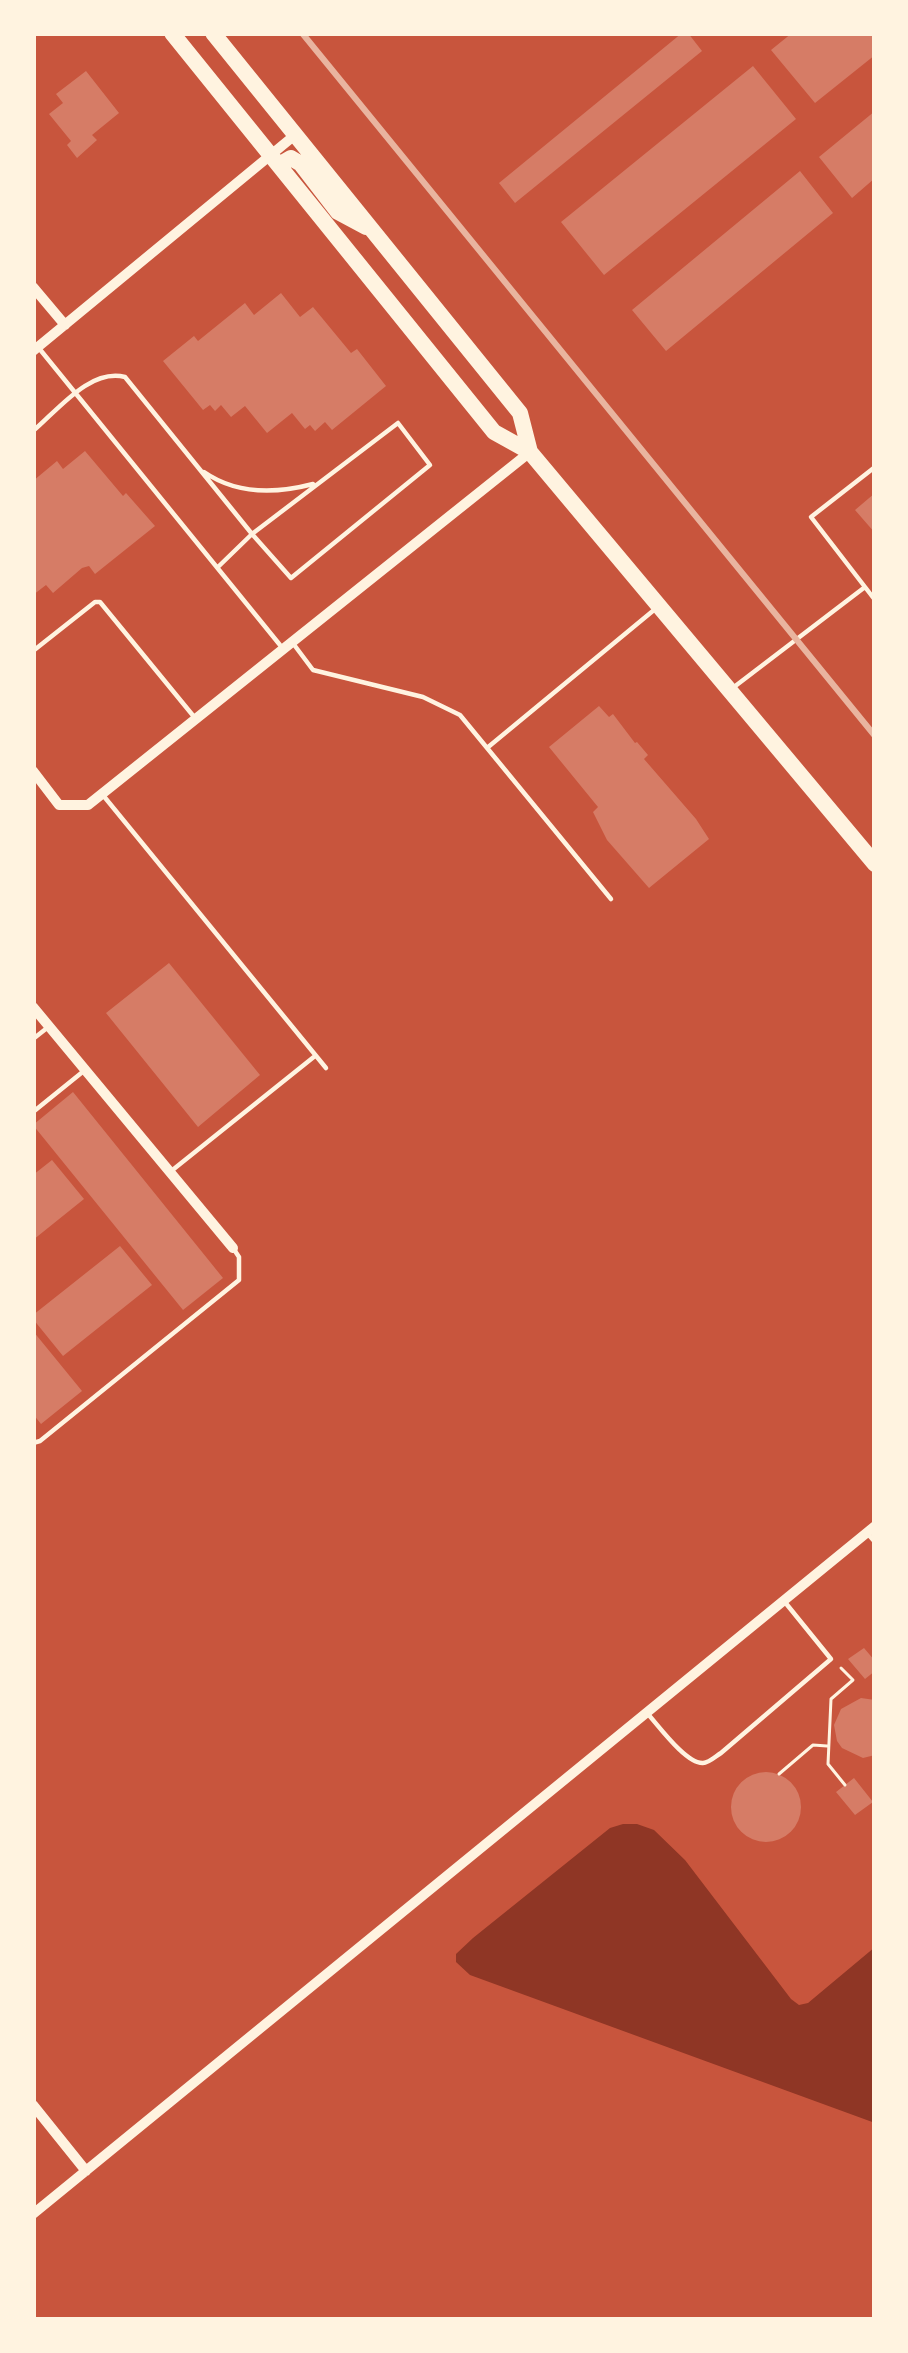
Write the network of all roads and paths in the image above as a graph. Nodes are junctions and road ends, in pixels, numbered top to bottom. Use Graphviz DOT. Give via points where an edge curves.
graph roads {
  1 [pos="172,33"];
  2 [pos="212,33"];
  3 [pos="296,135"];
  4 [pos="276,160"];
  5 [pos="373,231"];
  6 [pos="33,287"];
  7 [pos="64,325"];
  8 [pos="36,349"];
  9 [pos="76,394"];
  10 [pos="33,430"];
  11 [pos="530,452"];
  12 [pos="875,467"];
  13 [pos="199,468"];
  14 [pos="322,481"];
  15 [pos="252,534"];
  16 [pos="217,568"];
  17 [pos="865,587"];
  18 [pos="875,599"];
  19 [pos="659,606"];
  20 [pos="287,646"];
  21 [pos="33,651"];
  22 [pos="729,690"];
  23 [pos="196,719"];
  24 [pos="488,748"];
  25 [pos="33,772"];
  26 [pos="102,794"];
  27 [pos="875,864"];
  28 [pos="611,899"];
  29 [pos="33,1007"];
  30 [pos="49,1026"];
  31 [pos="33,1039"];
  32 [pos="315,1056"];
  33 [pos="326,1068"];
  34 [pos="86,1070"];
  35 [pos="33,1112"];
  36 [pos="170,1172"];
  37 [pos="233,1248"];
  38 [pos="33,1443"];
  39 [pos="872,1533"];
  40 [pos="784,1600"];
  41 [pos="831,1659"];
  42 [pos="647,1712"];
  43 [pos="829,1746"];
  44 [pos="779,1774"];
  45 [pos="845,1785"];
  46 [pos="33,2105"];
  47 [pos="86,2170"];
  48 [pos="33,2214"];
  1 -- 4 [label="main road"];
  2 -- 3 [label="main road"];
  3 -- 4 [label="street"];
  3 -- 5 [label="main road"];
  4 -- 5 [label="main road" via="301,164 338,212"];
  4 -- 7 [label="street"];
  4 -- 11 [label="main road" via="494,432"];
  5 -- 11 [label="main road" via="520,413"];
  6 -- 7 [label="street"];
  7 -- 8 [label="street"];
  8 -- 9 [label="lane"];
  9 -- 10 [label="lane"];
  9 -- 13 [label="lane" via="110,373 125,377"];
  9 -- 16 [label="lane"];
  11 -- 19 [label="main road"];
  11 -- 20 [label="street"];
  12 -- 17 [label="lane" via="812,517"];
  13 -- 14 [label="lane" via="262,492"];
  13 -- 15 [label="lane"];
  14 -- 15 [label="lane"];
  14 -- 15 [label="lane" via="398,423 430,464 291,578"];
  15 -- 16 [label="lane"];
  16 -- 20 [label="lane"];
  17 -- 18 [label="lane"];
  17 -- 22 [label="lane"];
  19 -- 22 [label="main road"];
  19 -- 24 [label="lane"];
  20 -- 23 [label="street"];
  20 -- 24 [label="lane" via="314,670 423,697 460,715"];
  21 -- 23 [label="lane" via="100,602"];
  22 -- 27 [label="main road"];
  23 -- 26 [label="street"];
  24 -- 28 [label="lane"];
  25 -- 26 [label="street" via="59,805 88,805"];
  26 -- 32 [label="lane"];
  29 -- 30 [label="street"];
  30 -- 31 [label="lane"];
  30 -- 34 [label="street"];
  32 -- 33 [label="lane"];
  32 -- 36 [label="lane"];
  34 -- 35 [label="lane"];
  34 -- 36 [label="street"];
  36 -- 37 [label="street"];
  37 -- 38 [label="lane" via="239,1280"];
  39 -- 40 [label="street"];
  40 -- 41 [label="lane"];
  40 -- 42 [label="street"];
  41 -- 42 [label="lane" via="706,1763 687,1757"];
  41 -- 43 [label="path" via="853,1680 831,1699"];
  42 -- 47 [label="street"];
  43 -- 44 [label="path" via="813,1745"];
  43 -- 45 [label="path" via="828,1764"];
  46 -- 47 [label="street"];
  47 -- 48 [label="street"];
}
